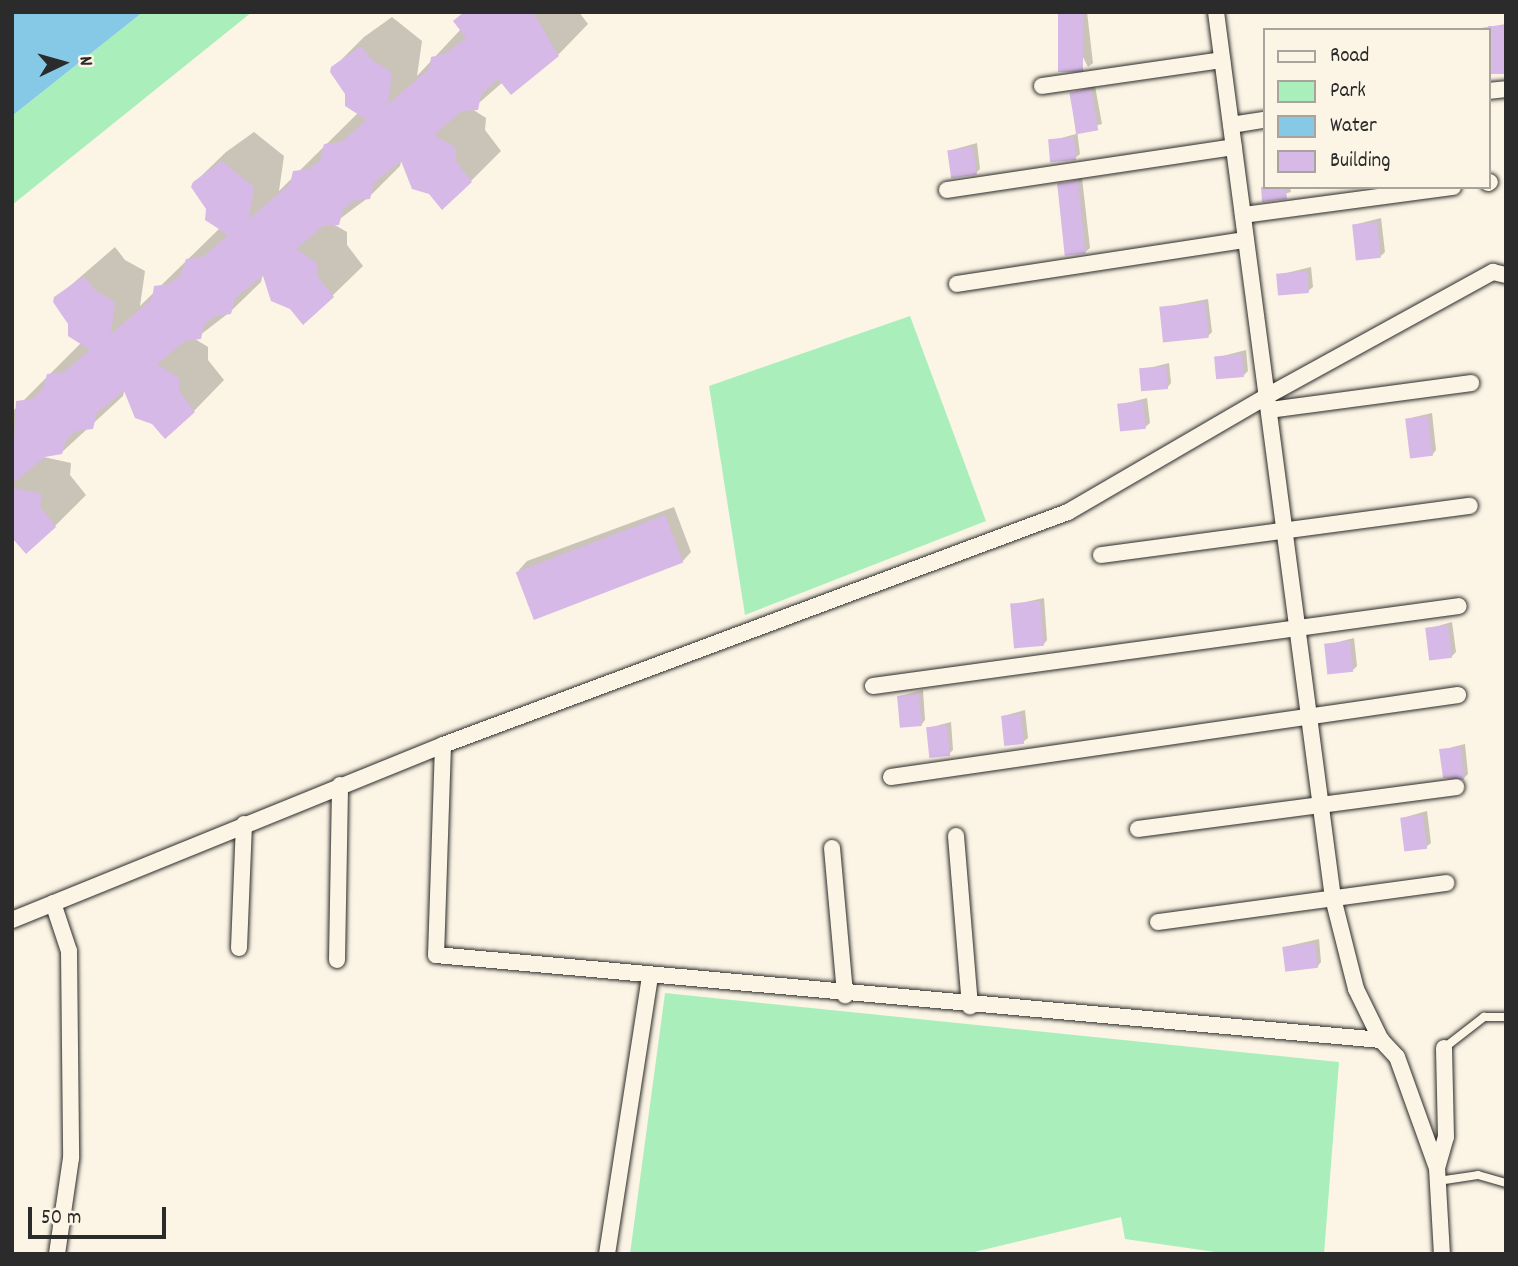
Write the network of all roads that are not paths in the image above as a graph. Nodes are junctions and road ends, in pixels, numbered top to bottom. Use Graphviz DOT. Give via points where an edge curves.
graph roads {
  1 [pos="1216,12"];
  2 [pos="1223,60"];
  3 [pos="1042,86"];
  4 [pos="1262,120"];
  5 [pos="1231,125"];
  6 [pos="1234,147"];
  7 [pos="1438,189"];
  8 [pos="947,190"];
  9 [pos="1243,215"];
  10 [pos="1246,240"];
  11 [pos="1506,275"];
  12 [pos="957,284"];
  13 [pos="1471,383"];
  14 [pos="1268,403"];
  15 [pos="1470,506"];
  16 [pos="1284,531"];
  17 [pos="1101,555"];
  18 [pos="1459,606"];
  19 [pos="1298,627"];
  20 [pos="873,686"];
  21 [pos="1458,695"];
  22 [pos="1309,714"];
  23 [pos="443,745"];
  24 [pos="891,777"];
  25 [pos="340,785"];
  26 [pos="1456,787"];
  27 [pos="1321,805"];
  28 [pos="244,824"];
  29 [pos="1138,829"];
  30 [pos="956,836"];
  31 [pos="832,848"];
  32 [pos="1446,884"];
  33 [pos="1333,898"];
  34 [pos="53,903"];
  35 [pos="12,920"];
  36 [pos="1157,922"];
  37 [pos="239,948"];
  38 [pos="337,960"];
  39 [pos="650,976"];
  40 [pos="845,995"];
  41 [pos="970,1006"];
  42 [pos="1506,1017"];
  43 [pos="1381,1040"];
  44 [pos="1444,1048"];
  45 [pos="1437,1174"];
  46 [pos="1506,1183"];
  47 [pos="57,1254"];
  48 [pos="607,1254"];
  49 [pos="1442,1254"];
  1 -- 2 [label="street"];
  2 -- 3 [label="street"];
  2 -- 5 [label="street"];
  4 -- 5 [label="street"];
  5 -- 6 [label="street"];
  6 -- 8 [label="street"];
  6 -- 9 [label="street"];
  7 -- 9 [label="street"];
  9 -- 10 [label="street"];
  10 -- 12 [label="street"];
  10 -- 14 [label="street"];
  11 -- 14 [label="street" via="1493,272"];
  13 -- 14 [label="street"];
  14 -- 16 [label="street"];
  14 -- 23 [label="street" via="1068,512"];
  15 -- 16 [label="street"];
  16 -- 17 [label="street"];
  16 -- 19 [label="street"];
  18 -- 19 [label="street"];
  19 -- 20 [label="street"];
  19 -- 22 [label="street"];
  21 -- 22 [label="street"];
  22 -- 24 [label="street"];
  22 -- 27 [label="street"];
  23 -- 25 [label="street"];
  23 -- 39 [label="street" via="436,955"];
  25 -- 28 [label="street"];
  25 -- 38 [label="street"];
  26 -- 27 [label="street"];
  27 -- 29 [label="street"];
  27 -- 33 [label="street"];
  28 -- 34 [label="street"];
  28 -- 37 [label="street"];
  30 -- 41 [label="street"];
  31 -- 40 [label="street"];
  32 -- 33 [label="street"];
  33 -- 36 [label="street"];
  33 -- 43 [label="street" via="1356,989"];
  34 -- 35 [label="street"];
  34 -- 47 [label="street" via="69,951 71,1144"];
  39 -- 40 [label="street"];
  39 -- 48 [label="street"];
  40 -- 41 [label="street"];
  41 -- 43 [label="street"];
  42 -- 44 [label="lane" via="1484,1017"];
  43 -- 45 [label="street" via="1391,1048 1407,1080"];
  44 -- 45 [label="street" via="1446,1137"];
  45 -- 46 [label="lane" via="1478,1175"];
  45 -- 49 [label="street"];
}
